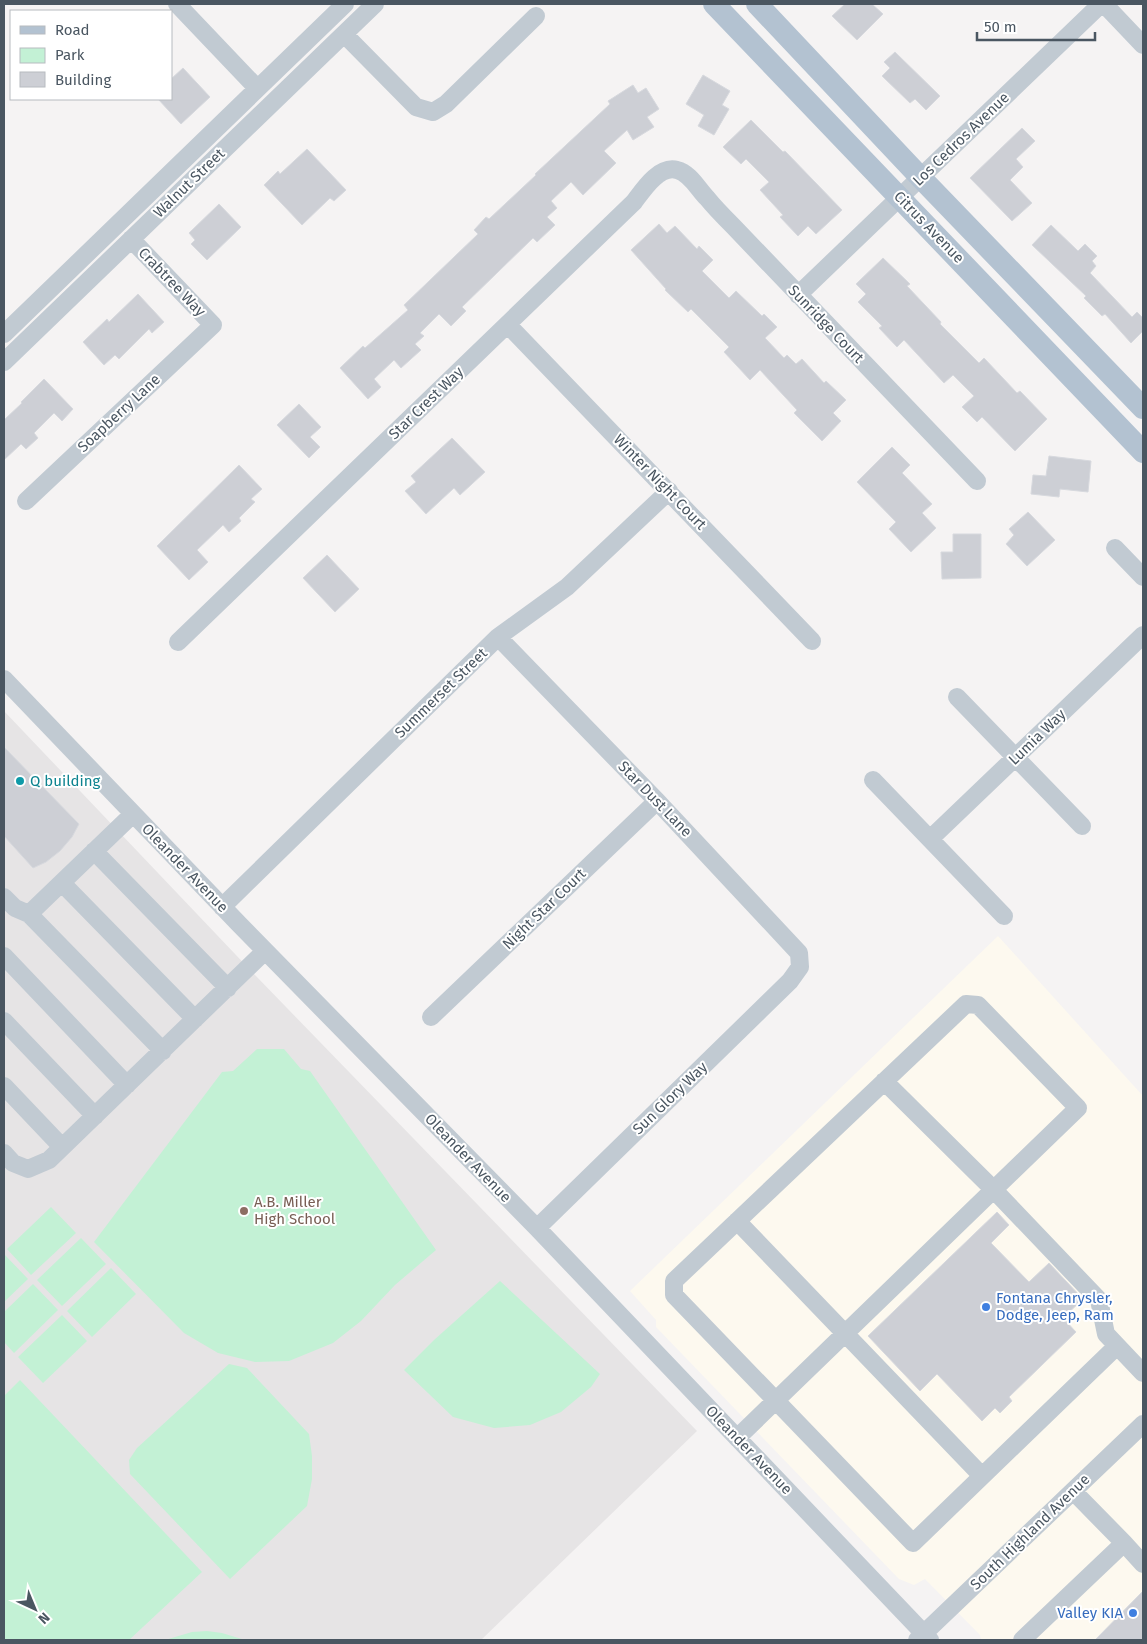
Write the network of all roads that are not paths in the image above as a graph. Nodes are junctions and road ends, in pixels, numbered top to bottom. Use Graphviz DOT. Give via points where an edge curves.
graph roads {
  1 [pos="177,4"];
  2 [pos="345,4"];
  3 [pos="375,4"];
  4 [pos="714,4"];
  5 [pos="756,4"];
  6 [pos="1102,4"];
  7 [pos="536,16"];
  8 [pos="344,34"];
  9 [pos="1143,45"];
  10 [pos="257,88"];
  11 [pos="675,169"];
  12 [pos="921,178"];
  13 [pos="900,197"];
  14 [pos="131,239"];
  15 [pos="798,295"];
  16 [pos="212,325"];
  17 [pos="508,325"];
  18 [pos="4,334"];
  19 [pos="4,362"];
  20 [pos="1143,408"];
  21 [pos="1143,452"];
  22 [pos="977,481"];
  23 [pos="669,491"];
  24 [pos="26,500"];
  25 [pos="1115,548"];
  26 [pos="1143,577"];
  27 [pos="1143,635"];
  28 [pos="498,637"];
  29 [pos="812,641"];
  30 [pos="178,642"];
  31 [pos="4,681"];
  32 [pos="957,697"];
  33 [pos="1016,757"];
  34 [pos="872,780"];
  35 [pos="657,801"];
  36 [pos="133,814"];
  37 [pos="1082,826"];
  38 [pos="930,839"];
  39 [pos="94,851"];
  40 [pos="62,883"];
  41 [pos="4,897"];
  42 [pos="222,907"];
  43 [pos="29,914"];
  44 [pos="1004,916"];
  45 [pos="265,951"];
  46 [pos="4,956"];
  47 [pos="800,967"];
  48 [pos="228,988"];
  49 [pos="431,1017"];
  50 [pos="195,1019"];
  51 [pos="4,1021"];
  52 [pos="163,1051"];
  53 [pos="884,1081"];
  54 [pos="127,1085"];
  55 [pos="4,1086"];
  56 [pos="95,1116"];
  57 [pos="62,1147"];
  58 [pos="4,1153"];
  59 [pos="994,1190"];
  60 [pos="737,1220"];
  61 [pos="537,1228"];
  62 [pos="846,1333"];
  63 [pos="1118,1346"];
  64 [pos="1143,1373"];
  65 [pos="775,1401"];
  66 [pos="1143,1424"];
  67 [pos="737,1438"];
  68 [pos="982,1476"];
  69 [pos="1073,1491"];
  70 [pos="1124,1543"];
  71 [pos="1143,1564"];
  72 [pos="924,1638"];
  73 [pos="1022,1640"];
  1 -- 10 [label="street"];
  2 -- 10 [label="street, Walnut Street"];
  3 -- 8 [label="street, Walnut Street"];
  4 -- 13 [label="main road, Citrus Avenue"];
  5 -- 12 [label="main road, Citrus Avenue"];
  6 -- 9 [label="street"];
  6 -- 12 [label="street, Los Cedros Avenue"];
  7 -- 8 [label="street" via="446,104 432,112 416,107"];
  8 -- 14 [label="street, Walnut Street"];
  10 -- 18 [label="street, Walnut Street"];
  11 -- 15 [label="street, Sunridge Court" via="688,176"];
  11 -- 17 [label="street, Star Crest Way" via="649,183 634,202"];
  12 -- 13 [label="street, Los Cedros Avenue"];
  12 -- 20 [label="main road, Citrus Avenue"];
  13 -- 15 [label="street, Los Cedros Avenue"];
  13 -- 21 [label="main road, Citrus Avenue"];
  14 -- 16 [label="street, Crabtree Way"];
  14 -- 19 [label="street, Walnut Street"];
  15 -- 22 [label="street, Sunridge Court"];
  16 -- 24 [label="street, Soapberry Lane"];
  17 -- 23 [label="street, Winter Night Court"];
  17 -- 30 [label="street, Star Crest Way"];
  23 -- 28 [label="street, Summerset Street" via="567,587"];
  23 -- 29 [label="street, Winter Night Court"];
  25 -- 26 [label="street"];
  27 -- 33 [label="street, Lumia Way"];
  28 -- 35 [label="street, Star Dust Lane"];
  28 -- 42 [label="street, Summerset Street"];
  31 -- 36 [label="street, Oleander Avenue"];
  32 -- 33 [label="street"];
  33 -- 37 [label="street"];
  33 -- 38 [label="street, Lumia Way"];
  34 -- 38 [label="street"];
  35 -- 47 [label="street, Star Dust Lane" via="799,953"];
  35 -- 49 [label="street, Night Star Court"];
  36 -- 39 [label="street"];
  36 -- 42 [label="street, Oleander Avenue"];
  38 -- 44 [label="street"];
  39 -- 40 [label="street"];
  39 -- 48 [label="street"];
  40 -- 43 [label="street"];
  40 -- 50 [label="street"];
  41 -- 43 [label="street" via="15,908"];
  42 -- 45 [label="street, Oleander Avenue"];
  43 -- 52 [label="street"];
  45 -- 48 [label="street"];
  45 -- 61 [label="street, Oleander Avenue"];
  46 -- 54 [label="street"];
  47 -- 61 [label="street, Sun Glory Way" via="790,981"];
  48 -- 50 [label="street"];
  50 -- 52 [label="street"];
  51 -- 56 [label="street"];
  52 -- 54 [label="street"];
  53 -- 59 [label="street"];
  53 -- 59 [label="street" via="966,1004 978,1005 1078,1108"];
  53 -- 60 [label="street"];
  54 -- 56 [label="street"];
  55 -- 57 [label="street"];
  56 -- 57 [label="street"];
  57 -- 58 [label="street" via="49,1160 28,1168 13,1163"];
  59 -- 62 [label="street"];
  59 -- 63 [label="street" via="1099,1300 1106,1334"];
  60 -- 62 [label="street"];
  60 -- 65 [label="street" via="674,1281 674,1295"];
  61 -- 67 [label="street, Oleander Avenue"];
  62 -- 65 [label="street"];
  62 -- 68 [label="street"];
  63 -- 64 [label="street"];
  63 -- 68 [label="street"];
  65 -- 67 [label="street"];
  65 -- 68 [label="street" via="913,1543"];
  66 -- 69 [label="street, South Highland Avenue"];
  67 -- 72 [label="street, Oleander Avenue"];
  69 -- 70 [label="street"];
  69 -- 72 [label="street, South Highland Avenue"];
  70 -- 71 [label="street"];
  70 -- 73 [label="street"];
}
